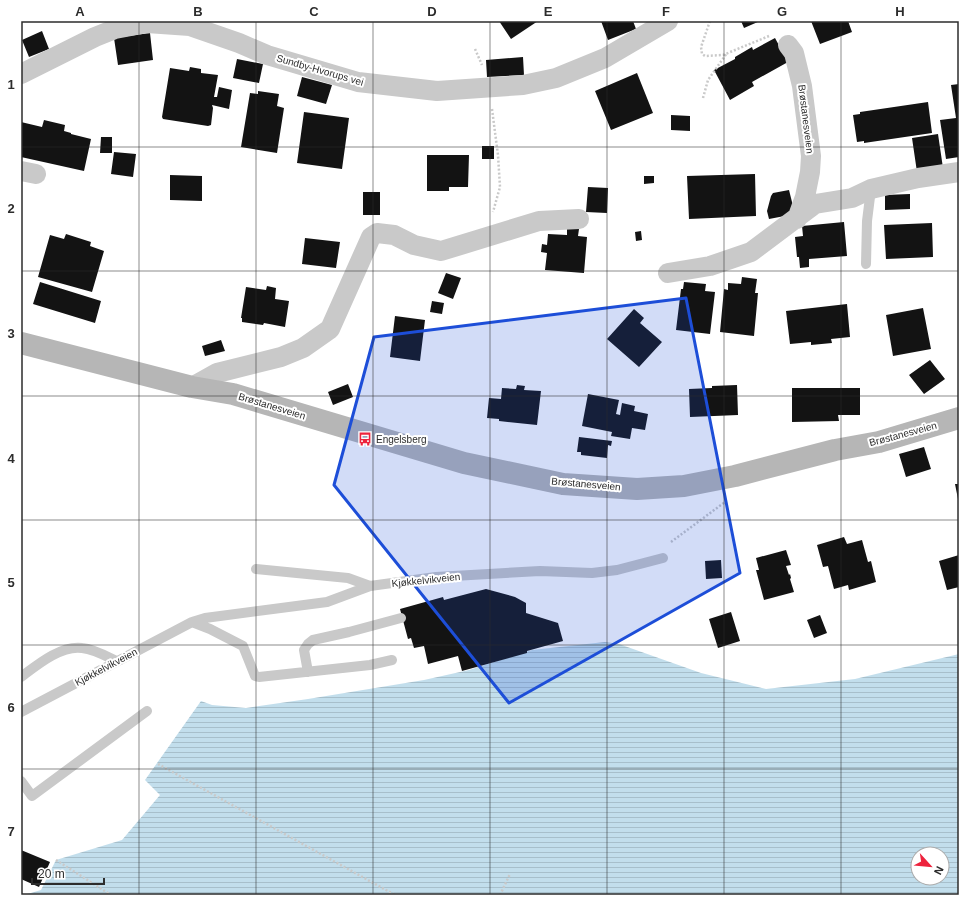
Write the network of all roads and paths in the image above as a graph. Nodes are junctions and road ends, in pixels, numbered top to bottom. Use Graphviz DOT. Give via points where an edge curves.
graph roads {
  1 [pos="668,21"];
  2 [pos="710,21"];
  3 [pos="788,45"];
  4 [pos="474,49"];
  5 [pos="728,52"];
  6 [pos="21,74"];
  7 [pos="486,87"];
  8 [pos="703,98"];
  9 [pos="959,172"];
  10 [pos="871,189"];
  11 [pos="797,218"];
  12 [pos="578,219"];
  13 [pos="486,236"];
  14 [pos="866,264"];
  15 [pos="668,273"];
  16 [pos="21,344"];
  17 [pos="192,387"];
  18 [pos="959,418"];
  19 [pos="729,500"];
  20 [pos="663,558"];
  21 [pos="256,569"];
  22 [pos="370,586"];
  23 [pos="401,618"];
  24 [pos="192,622"];
  25 [pos="392,660"];
  26 [pos="116,662"];
  27 [pos="308,672"];
  28 [pos="21,677"];
  29 [pos="147,711"];
  30 [pos="21,712"];
  31 [pos="158,764"];
  32 [pos="21,781"];
  33 [pos="56,860"];
  34 [pos="510,874"];
  35 [pos="111,895"];
  36 [pos="395,895"];
  37 [pos="500,895"];
  1 -- 7 [label="street, Sundby-Hvorups vei" via="605,58 556,78 523,85"];
  2 -- 5 [label="path" via="702,54 724,55"];
  3 -- 5 [label="path" via="777,33"];
  3 -- 11 [label="street, Brøstanesveien" via="794,53 802,86 811,156 805,197"];
  4 -- 7 [label="path" via="481,63"];
  5 -- 8 [label="path" via="708,80"];
  6 -- 7 [label="street, Sundby-Hvorups vei" via="95,37 115,29 147,23 190,26 267,55 358,82 437,91"];
  7 -- 13 [label="path" via="498,155 500,187"];
  9 -- 10 [label="street"];
  10 -- 11 [label="street" via="852,198 815,204"];
  10 -- 14 [label="lane"];
  11 -- 15 [label="street" via="750,252 710,266"];
  12 -- 13 [label="street" via="539,221"];
  13 -- 17 [label="street" via="441,251 414,245 394,235 377,233 371,237 330,329 303,348 281,357 217,373"];
  16 -- 17 [label="street, Brøstanesveien"];
  17 -- 18 [label="street, Brøstanesveien" via="233,394 464,463 563,484 637,489 684,486 735,476 835,450 879,442"];
  19 -- 20 [label="path" via="669,544"];
  20 -- 22 [label="lane, Kjøkkelvikveien" via="617,570 592,573 540,571 436,577"];
  21 -- 22 [label="lane" via="348,578"];
  22 -- 24 [label="lane, Kjøkkelvikveien" via="326,602 205,618"];
  23 -- 27 [label="lane" via="313,640 304,650"];
  24 -- 26 [label="lane, Kjøkkelvikveien"];
  24 -- 27 [label="lane" via="243,646 255,676"];
  25 -- 27 [label="lane"];
  26 -- 28 [label="lane" via="98,652 81,648 67,649 42,661"];
  26 -- 30 [label="lane, Kjøkkelvikveien"];
  29 -- 32 [label="lane" via="32,796"];
  31 -- 36 [label="path"];
  33 -- 35 [label="path"];
  34 -- 37 [label="path"];
}
